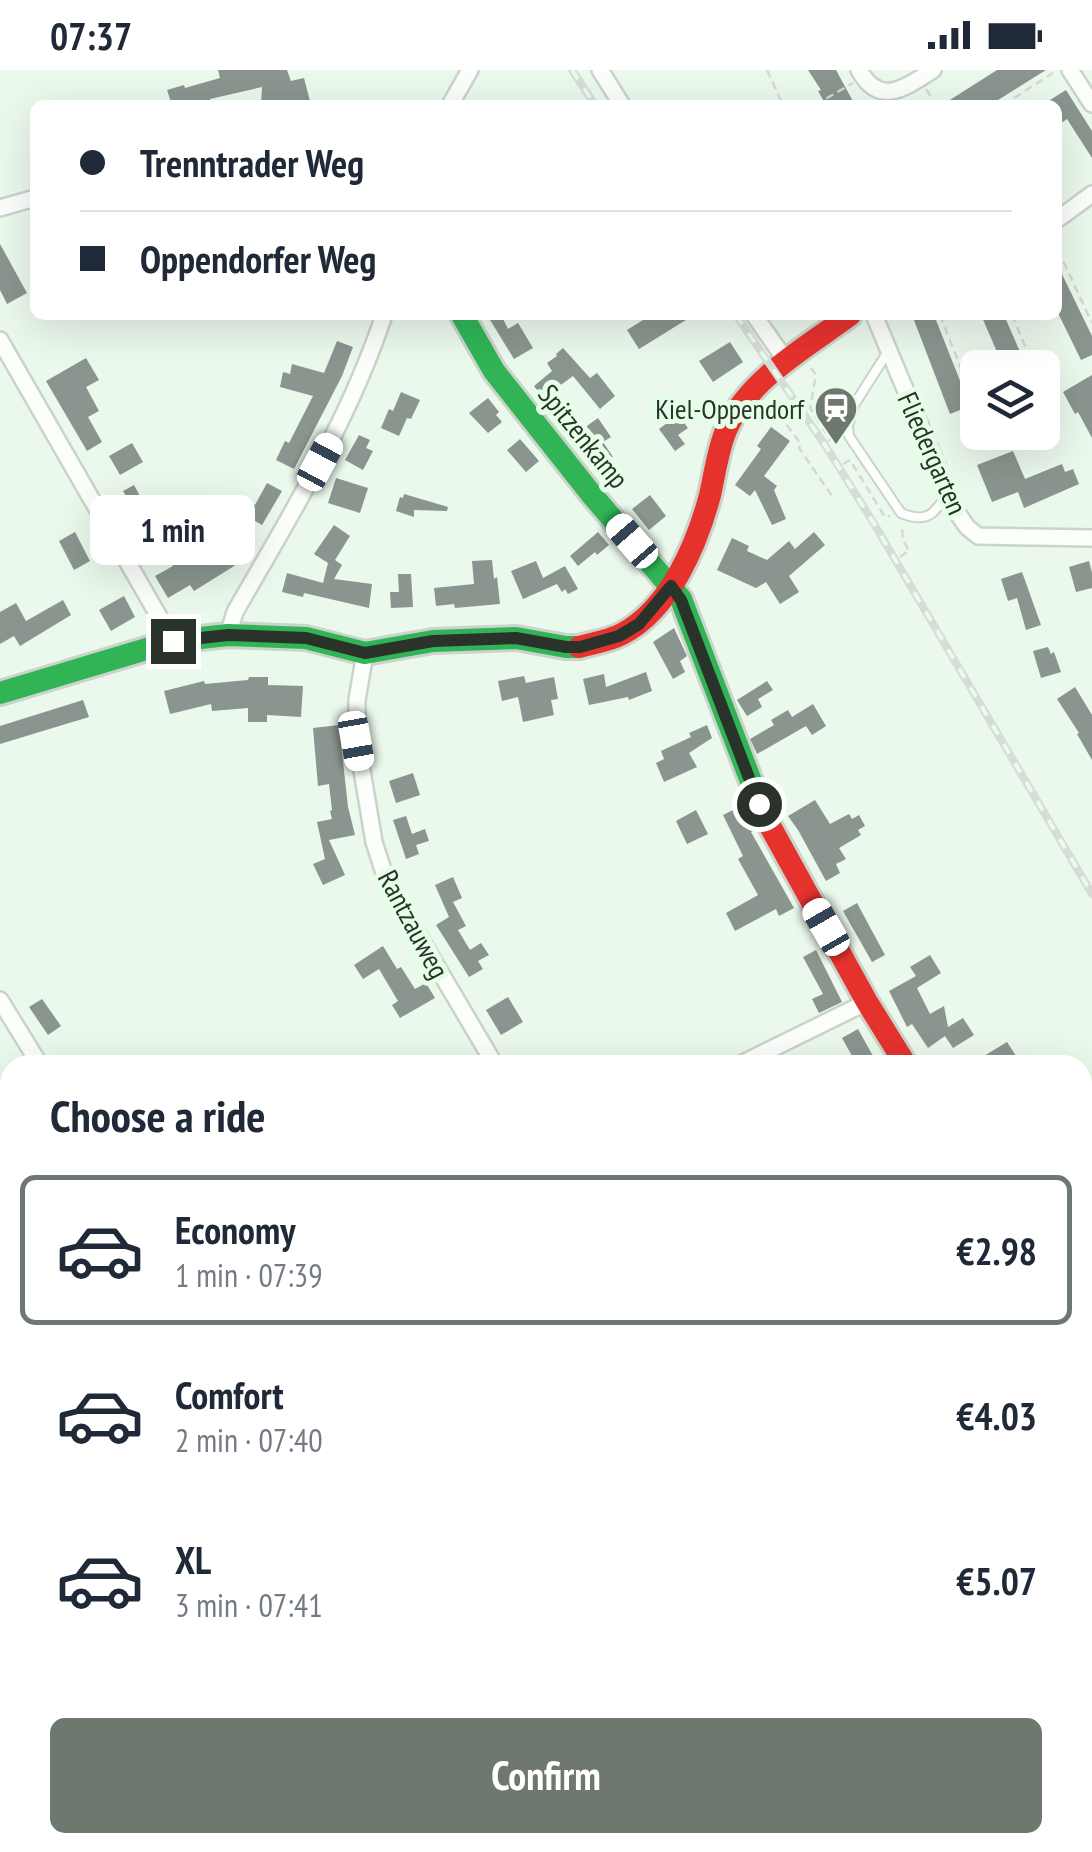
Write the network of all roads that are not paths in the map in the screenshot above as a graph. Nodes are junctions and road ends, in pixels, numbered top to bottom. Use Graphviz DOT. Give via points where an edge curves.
graph roads {
  1 [pos="470,70"];
  2 [pos="600,70"];
  3 [pos="934,70"];
  4 [pos="1070,70"];
  5 [pos="861,74"];
  6 [pos="453,100"];
  7 [pos="619,100"];
  8 [pos="1092,104"];
  9 [pos="1092,194"];
  10 [pos="30,199"];
  11 [pos="0,208"];
  12 [pos="1062,216"];
  13 [pos="382,320"];
  14 [pos="465,320"];
  15 [pos="759,320"];
  16 [pos="844,320"];
  17 [pos="876,320"];
  18 [pos="0,340"];
  19 [pos="889,350"];
  20 [pos="797,362"];
  21 [pos="948,492"];
  22 [pos="1092,538"];
  23 [pos="671,586"];
  24 [pos="228,635"];
  25 [pos="173,641"];
  26 [pos="365,653"];
  27 [pos="0,692"];
  28 [pos="0,1000"];
  29 [pos="866,1002"];
  30 [pos="34,1055"];
  31 [pos="489,1055"];
  32 [pos="759,1055"];
  33 [pos="900,1055"];
  1 -- 6 [label="street"];
  2 -- 7 [label="street"];
  3 -- 5 [label="street" via="887,93"];
  4 -- 8 [label="street"];
  9 -- 12 [label="street"];
  10 -- 11 [label="street"];
  13 -- 24 [label="street" via="334,434"];
  14 -- 23 [label="street, Spitzenkamp" via="494,371"];
  15 -- 20 [label="street"];
  16 -- 20 [label="street"];
  17 -- 19 [label="street, Fliedergarten"];
  18 -- 25 [label="street"];
  19 -- 21 [label="street, Fliedergarten"];
  19 -- 21 [label="lane" via="850,414 849,436 901,513 927,516"];
  20 -- 23 [label="street" via="758,386 732,417 700,530"];
  21 -- 22 [label="street, Fliedergarten" via="978,536"];
  23 -- 26 [label="street" via="639,624 601,642 566,647 516,638 433,641"];
  23 -- 29 [label="street, Spitzenkamp" via="759,804"];
  24 -- 25 [label="street"];
  24 -- 26 [label="street" via="306,638"];
  25 -- 27 [label="street"];
  26 -- 31 [label="street, Rantzauweg" via="356,741 374,842 387,882"];
  28 -- 30 [label="street"];
  29 -- 32 [label="street"];
  29 -- 33 [label="street, Spitzenkamp"];
}
